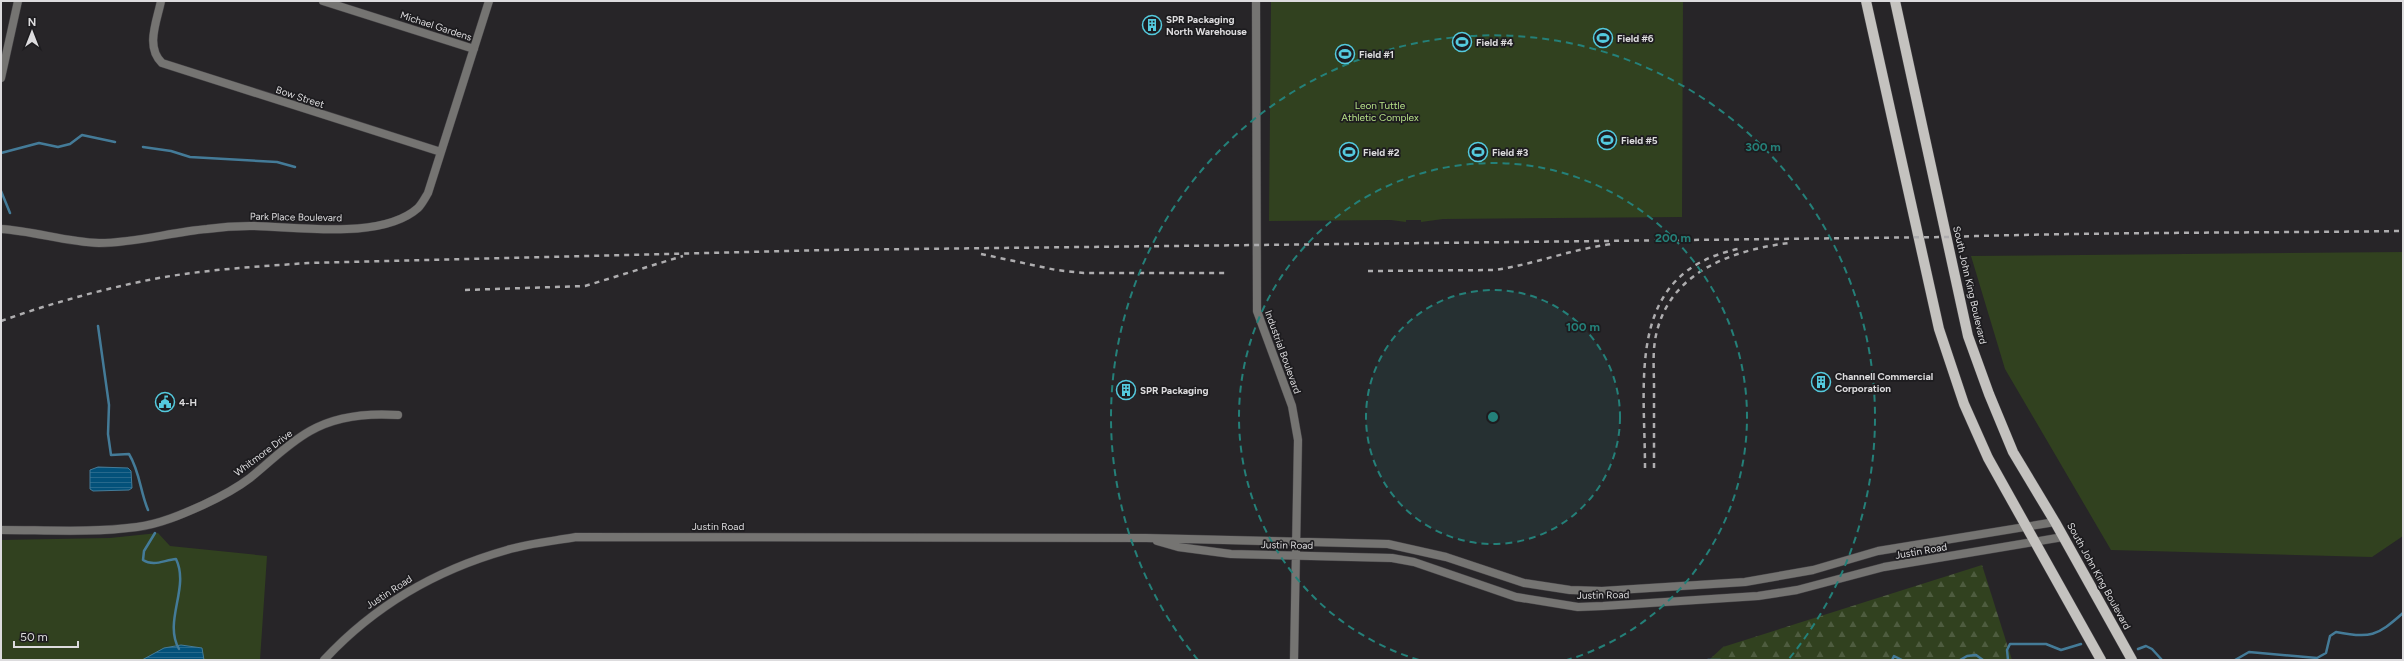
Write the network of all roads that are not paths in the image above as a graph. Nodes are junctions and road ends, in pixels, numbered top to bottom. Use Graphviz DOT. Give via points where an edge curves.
graph roads {
  1 [pos="18,1"];
  2 [pos="161,1"];
  3 [pos="323,1"];
  4 [pos="490,1"];
  5 [pos="1256,1"];
  6 [pos="1866,1"];
  7 [pos="1896,1"];
  8 [pos="474,49"];
  9 [pos="1,78"];
  10 [pos="441,152"];
  11 [pos="1,229"];
  12 [pos="398,415"];
  13 [pos="2055,522"];
  14 [pos="2027,527"];
  15 [pos="1,530"];
  16 [pos="2063,537"];
  17 [pos="1146,538"];
  18 [pos="1295,541"];
  19 [pos="2035,542"];
  20 [pos="1295,555"];
  21 [pos="1446,557"];
  22 [pos="1441,571"];
  23 [pos="324,660"];
  24 [pos="1294,660"];
  25 [pos="2101,660"];
  26 [pos="2132,660"];
  1 -- 9 [label="street"];
  2 -- 10 [label="street, Bow Street" via="153,40 155,56 167,65"];
  3 -- 8 [label="street, Michael Gardens"];
  4 -- 8 [label="street, Park Place Boulevard"];
  5 -- 18 [label="street, Industrial Boulevard" via="1257,310 1296,419 1298,440"];
  6 -- 14 [label="main road" via="1939,329 1970,417 1988,458"];
  7 -- 13 [label="main road, South John King Boulevard" via="1968,336 2013,452"];
  8 -- 10 [label="street, Park Place Boulevard"];
  10 -- 11 [label="street, Park Place Boulevard" via="428,193 418,208 380,225 310,230 249,226 101,243 71,241"];
  12 -- 15 [label="street, Whitmore Drive" via="359,415 310,431 279,452 249,479 204,505 165,520 138,527"];
  13 -- 14 [label="street, Justin Road"];
  13 -- 16 [label="main road, South John King Boulevard"];
  14 -- 19 [label="main road"];
  14 -- 21 [label="street, Justin Road" via="1878,551 1813,570 1745,582 1602,591 1570,590 1524,583"];
  16 -- 19 [label="street, Justin Road"];
  16 -- 26 [label="main road, South John King Boulevard"];
  17 -- 18 [label="street, Justin Road"];
  17 -- 20 [label="street, Justin Road" via="1178,547 1231,554"];
  17 -- 23 [label="street, Justin Road" via="576,537 509,549 417,585 374,612"];
  18 -- 20 [label="street, Industrial Boulevard"];
  18 -- 21 [label="street, Justin Road" via="1388,544"];
  19 -- 22 [label="street, Justin Road" via="1884,567 1798,590 1758,596 1603,606 1578,606 1516,597"];
  19 -- 25 [label="main road"];
  20 -- 22 [label="street, Justin Road" via="1392,558"];
  20 -- 24 [label="street, Industrial Boulevard"];
  21 -- 22 [label="street"];
}
